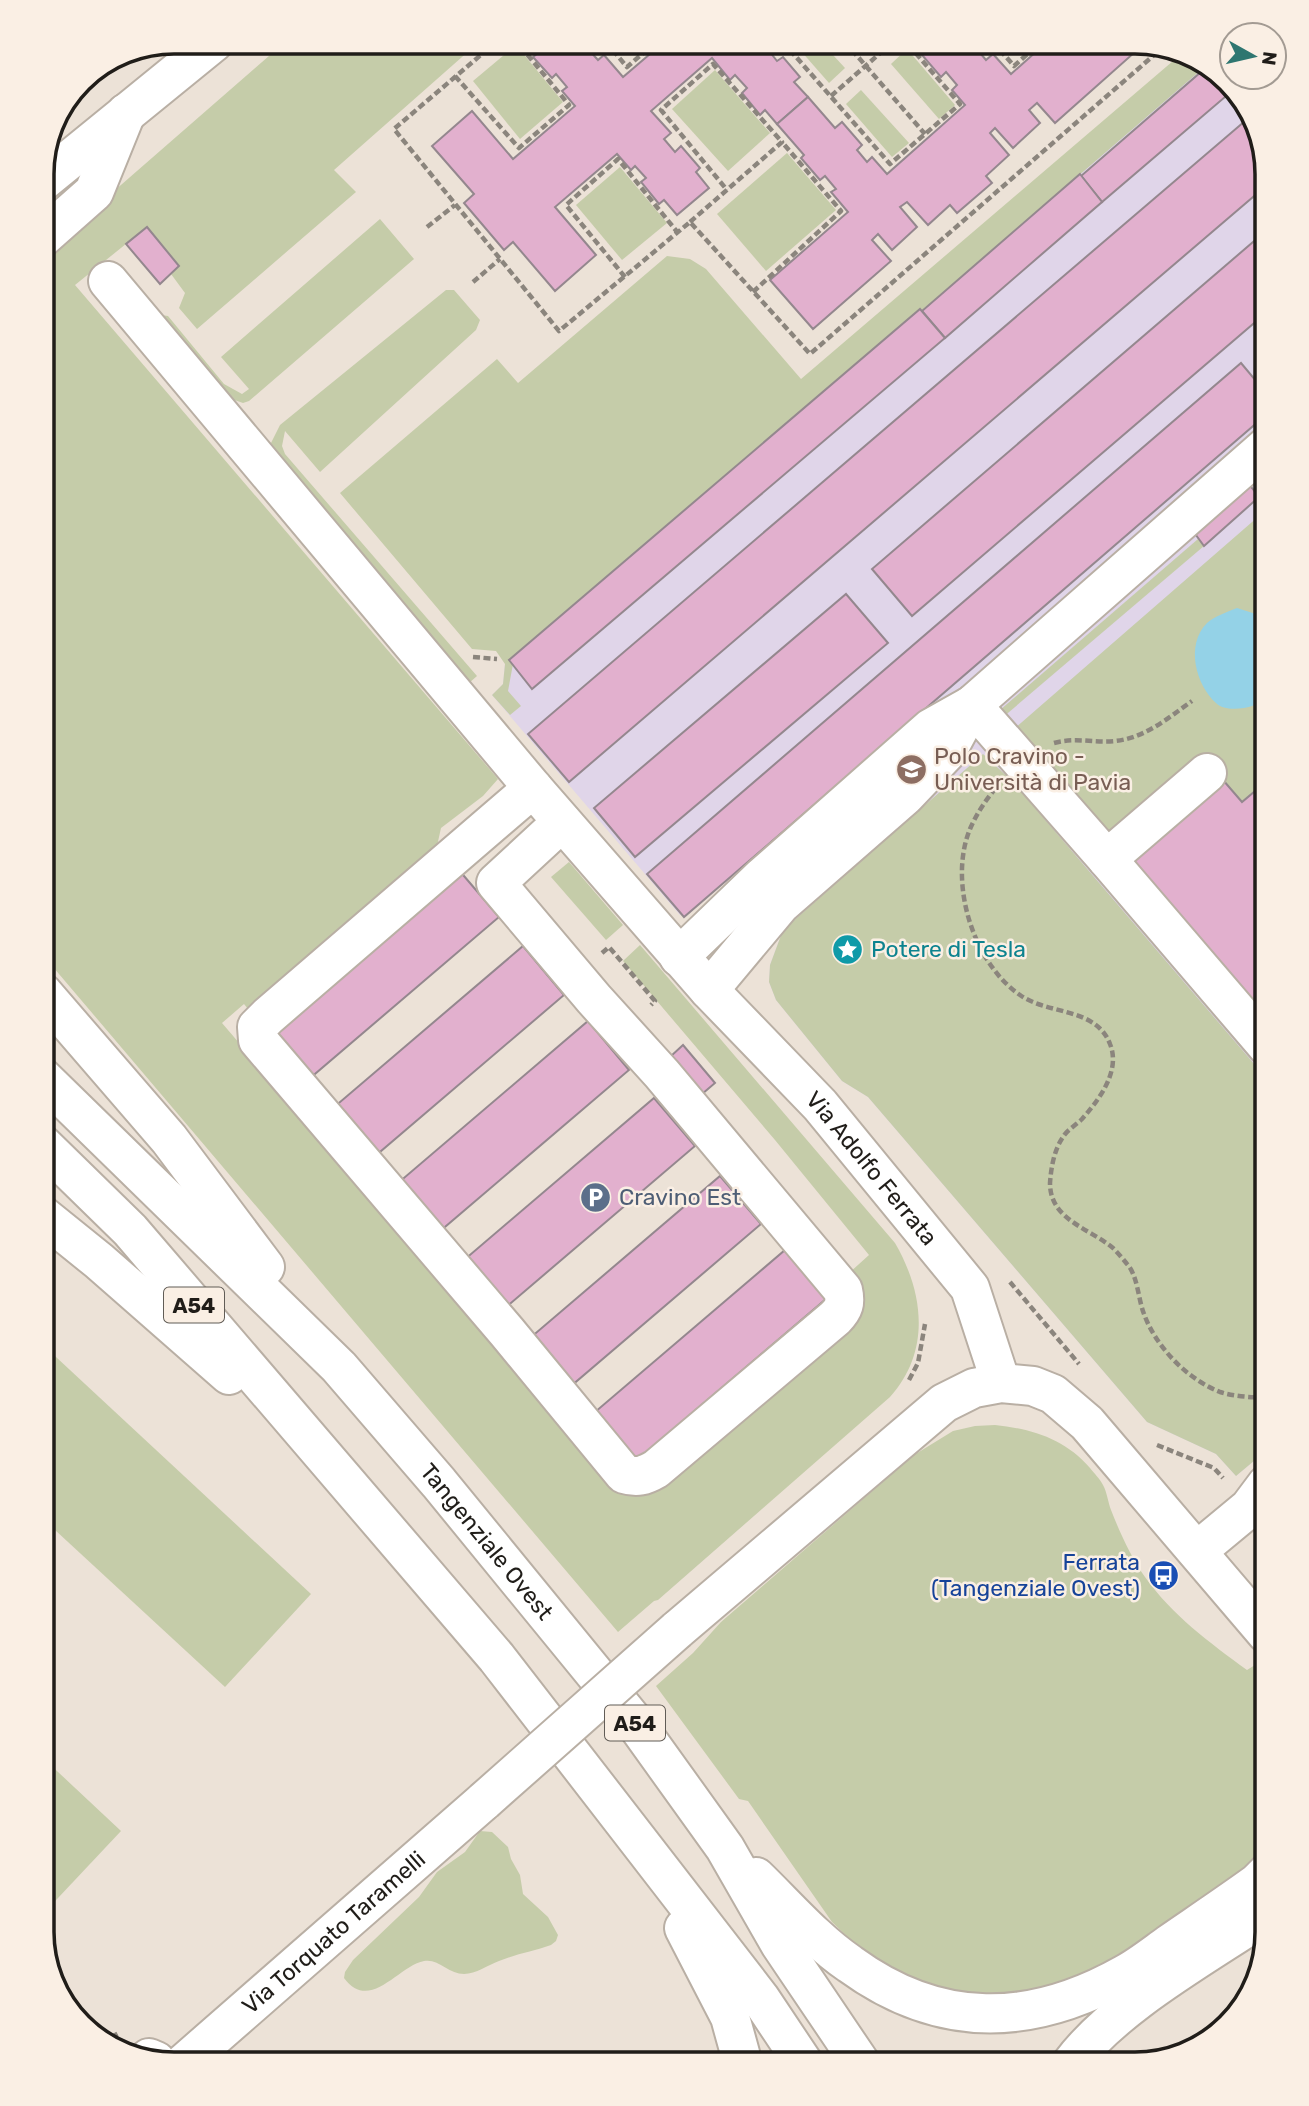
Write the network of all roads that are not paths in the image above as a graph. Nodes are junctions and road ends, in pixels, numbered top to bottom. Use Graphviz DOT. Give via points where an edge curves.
graph roads {
  1 [pos="199,54"];
  2 [pos="127,113"];
  3 [pos="55,171"];
  4 [pos="55,227"];
  5 [pos="108,281"];
  6 [pos="1255,457"];
  7 [pos="972,705"];
  8 [pos="1207,772"];
  9 [pos="533,789"];
  10 [pos="562,822"];
  11 [pos="465,848"];
  12 [pos="1107,859"];
  13 [pos="496,883"];
  14 [pos="679,957"];
  15 [pos="709,990"];
  16 [pos="55,1006"];
  17 [pos="1255,1032"];
  18 [pos="54,1089"];
  19 [pos="54,1156"];
  20 [pos="54,1225"];
  21 [pos="339,1367"];
  22 [pos="1001,1383"];
  23 [pos="339,1473"];
  24 [pos="1255,1499"];
  25 [pos="1197,1551"];
  26 [pos="1255,1620"];
  27 [pos="725,1848"];
  28 [pos="643,1849"];
  29 [pos="1255,1885"];
  30 [pos="1255,1922"];
  31 [pos="198,2051"];
  32 [pos="740,2052"];
  33 [pos="796,2052"];
  34 [pos="853,2052"];
  35 [pos="1082,2052"];
  1 -- 2 [label="main road"];
  2 -- 3 [label="main road"];
  2 -- 4 [label="main road" via="94,192"];
  5 -- 9 [label="main road, Via Adolfo Ferrata"];
  6 -- 7 [label="main road"];
  7 -- 12 [label="main road"];
  7 -- 14 [label="main road" via="931,728"];
  7 -- 15 [label="main road" via="946,753 905,796 780,905"];
  8 -- 12 [label="main road"];
  9 -- 10 [label="main road, Via Adolfo Ferrata"];
  9 -- 11 [label="main road"];
  10 -- 13 [label="main road"];
  10 -- 14 [label="main road, Via Adolfo Ferrata"];
  11 -- 13 [label="main road"];
  11 -- 13 [label="main road" via="268,1016 257,1027 258,1040 624,1474 645,1476 835,1318 843,1309 843,1290"];
  12 -- 17 [label="main road"];
  14 -- 15 [label="main road, Via Adolfo Ferrata"];
  15 -- 22 [label="main road, Via Adolfo Ferrata" via="820,1105 970,1288"];
  16 -- 21 [label="main road" via="169,1139"];
  18 -- 21 [label="main road, Tangenziale Ovest / A54"];
  19 -- 23 [label="main road, A54" via="130,1230"];
  20 -- 23 [label="main road"];
  21 -- 27 [label="main road, Tangenziale Ovest / A54" via="636,1724"];
  22 -- 25 [label="main road" via="1033,1385 1071,1408"];
  22 -- 31 [label="main road, Via Torquato Taramelli, bridge" via="974,1388 944,1403 677,1630"];
  23 -- 28 [label="main road, A54" via="497,1658"];
  24 -- 25 [label="main road"];
  25 -- 26 [label="main road"];
  27 -- 29 [label="main road" via="849,1964 902,1994 968,2013 1023,2013 1057,2005 1125,1974"];
  27 -- 34 [label="main road, Tangenziale Ovest / A54" via="780,1944"];
  28 -- 32 [label="main road" via="730,2017"];
  28 -- 33 [label="main road, A54" via="760,1998"];
  30 -- 35 [label="main road" via="1146,1995 1101,2030"];
}
